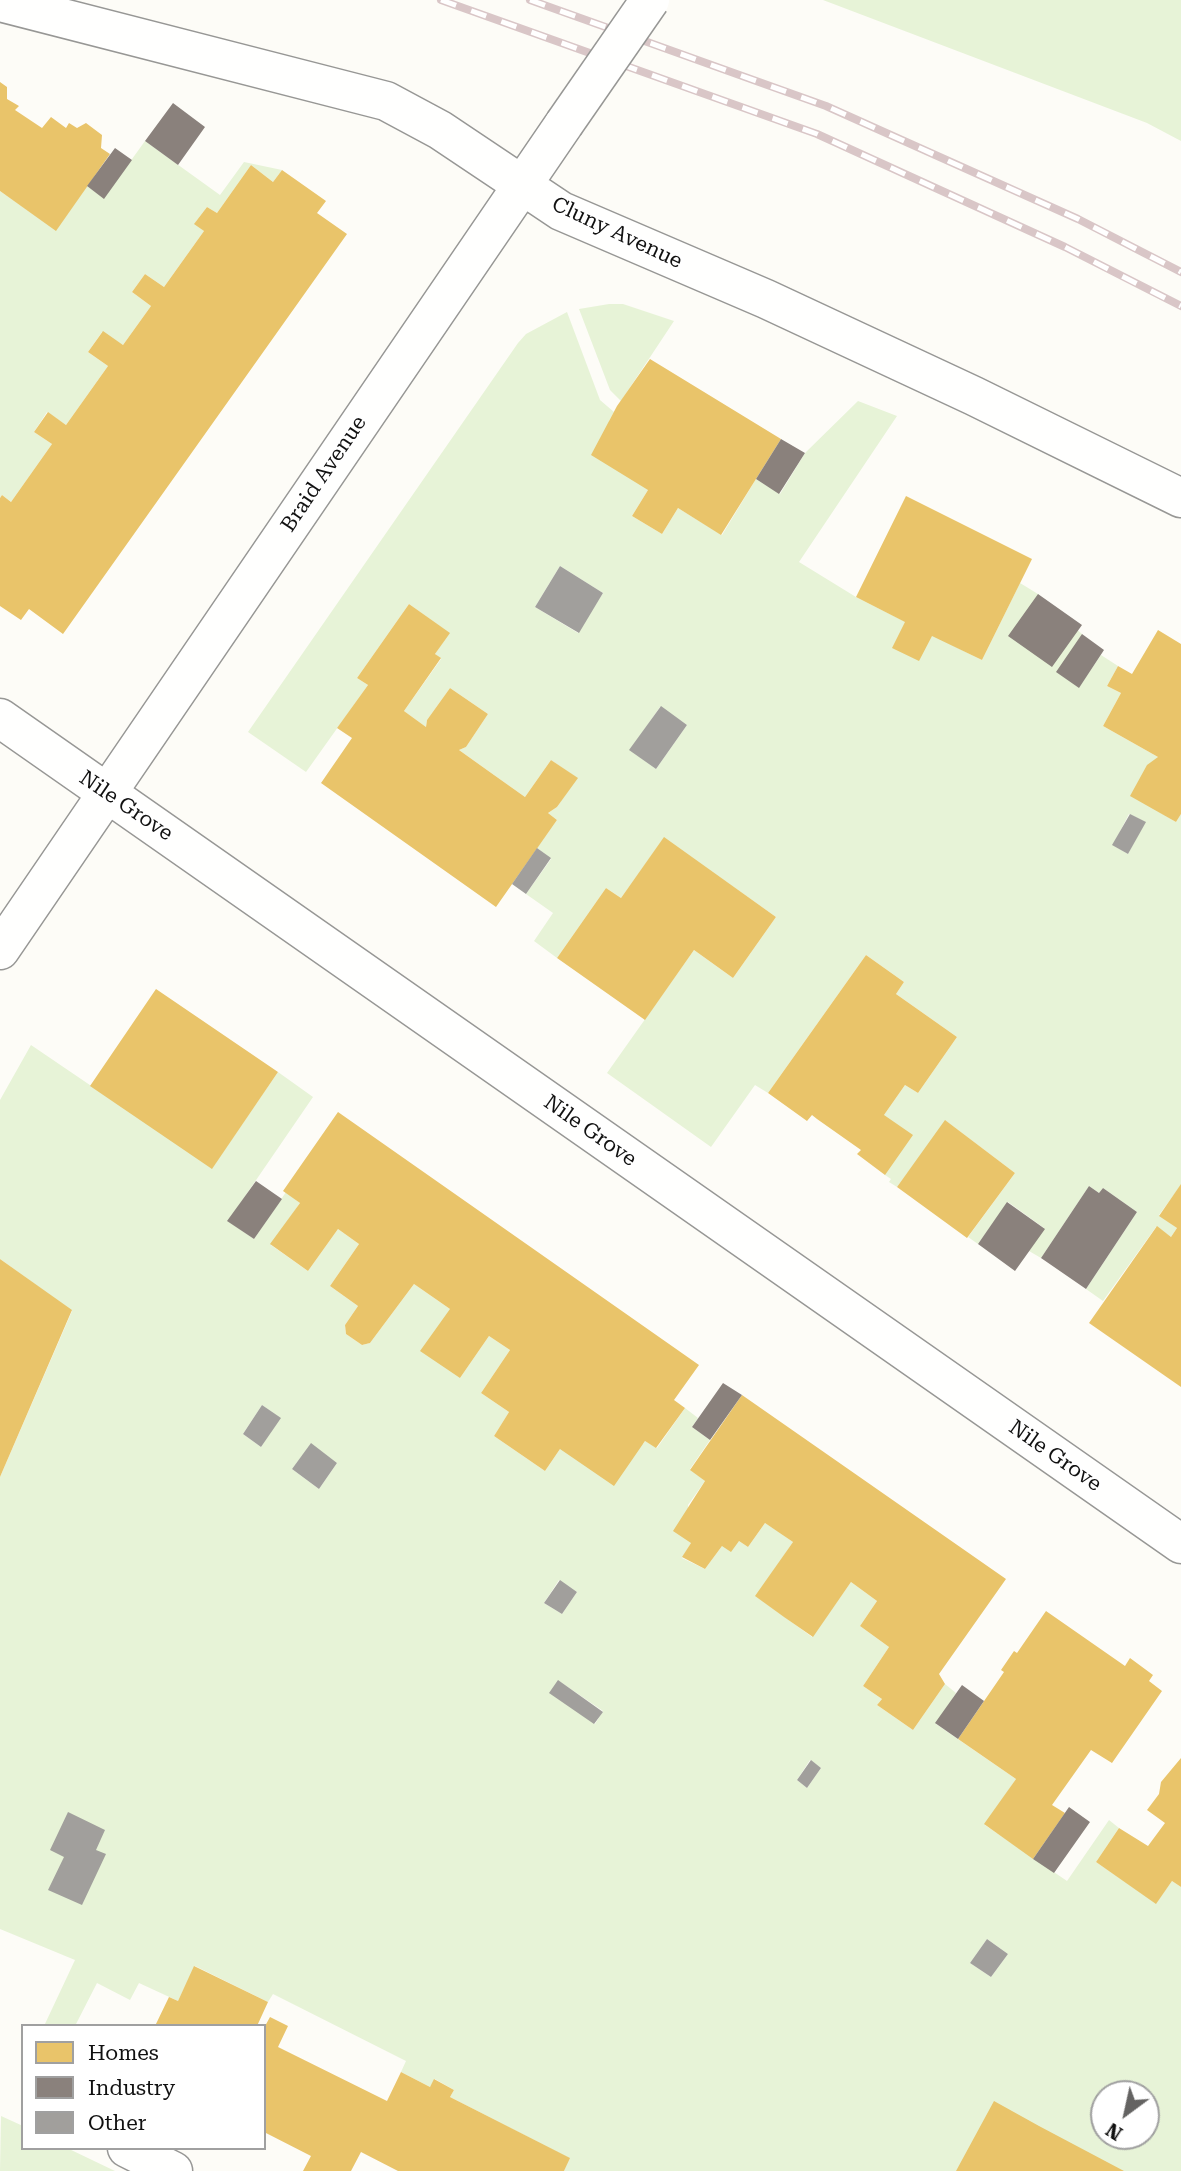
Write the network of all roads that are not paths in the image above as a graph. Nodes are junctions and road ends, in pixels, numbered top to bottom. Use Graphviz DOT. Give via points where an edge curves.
graph roads {
  1 [pos="650,0"];
  2 [pos="0,2"];
  3 [pos="522,185"];
  4 [pos="1181,498"];
  5 [pos="0,718"];
  6 [pos="107,792"];
  7 [pos="0,950"];
  8 [pos="1181,1544"];
  9 [pos="131,2150"];
  10 [pos="173,2171"];
  1 -- 3 [label="street, Braid Avenue, bridge"];
  2 -- 3 [label="street, Cluny Avenue" via="386,102 440,130"];
  3 -- 4 [label="street, Cluny Avenue" via="561,211 778,304"];
  3 -- 6 [label="street, Braid Avenue"];
  5 -- 6 [label="street, Nile Grove"];
  6 -- 7 [label="street, Braid Avenue"];
  6 -- 8 [label="street, Nile Grove"];
  9 -- 10 [label="street"];
}
